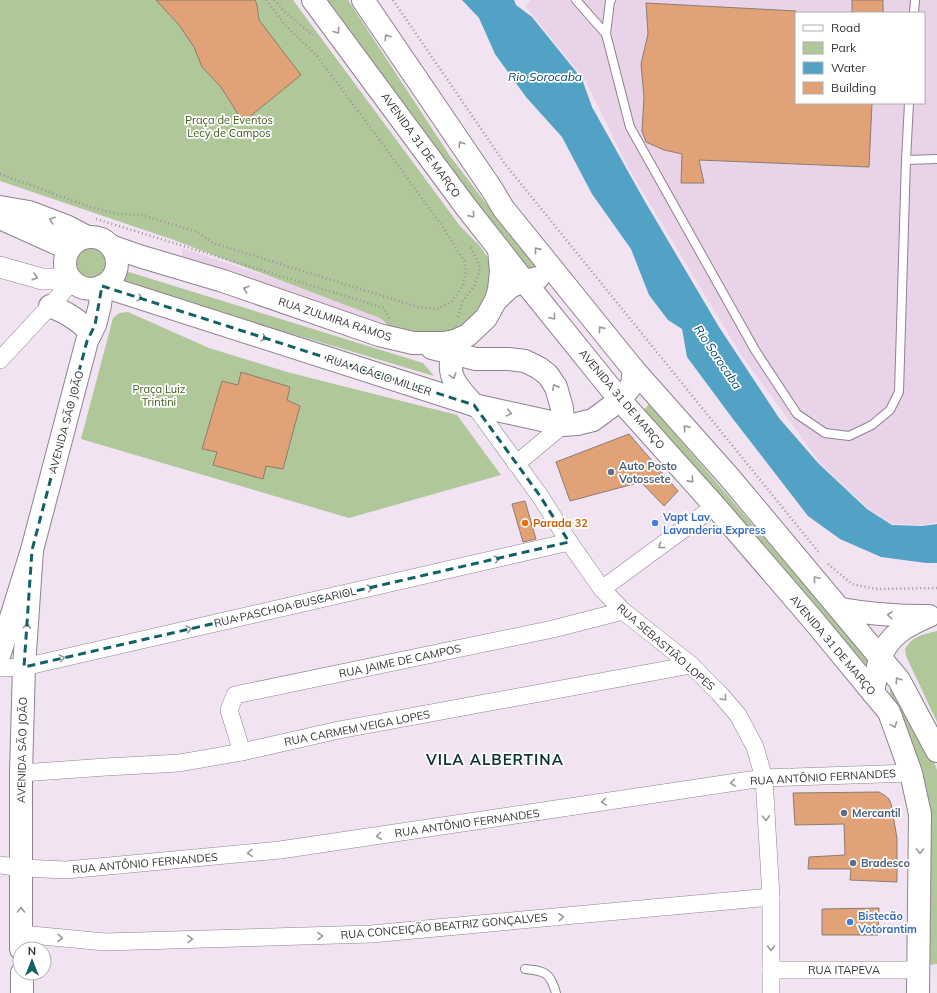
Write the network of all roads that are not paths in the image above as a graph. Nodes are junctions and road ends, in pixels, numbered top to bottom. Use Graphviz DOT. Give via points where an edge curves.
graph roads {
  1 [pos="313,0"];
  2 [pos="363,0"];
  3 [pos="576,0"];
  4 [pos="611,0"];
  5 [pos="914,0"];
  6 [pos="914,12"];
  7 [pos="606,34"];
  8 [pos="909,104"];
  9 [pos="937,159"];
  10 [pos="906,160"];
  11 [pos="0,207"];
  12 [pos="0,218"];
  13 [pos="89,227"];
  14 [pos="111,246"];
  15 [pos="69,249"];
  16 [pos="500,249"];
  17 [pos="0,267"];
  18 [pos="561,280"];
  19 [pos="524,281"];
  20 [pos="88,284"];
  21 [pos="496,300"];
  22 [pos="50,306"];
  23 [pos="87,334"];
  24 [pos="454,339"];
  25 [pos="0,360"];
  26 [pos="634,370"];
  27 [pos="620,400"];
  28 [pos="474,405"];
  29 [pos="563,425"];
  30 [pos="516,464"];
  31 [pos="715,506"];
  32 [pos="569,542"];
  33 [pos="32,550"];
  34 [pos="602,589"];
  35 [pos="841,609"];
  36 [pos="623,611"];
  37 [pos="933,615"];
  38 [pos="0,653"];
  39 [pos="880,657"];
  40 [pos="691,665"];
  41 [pos="24,667"];
  42 [pos="0,668"];
  43 [pos="873,693"];
  44 [pos="937,751"];
  45 [pos="242,752"];
  46 [pos="911,773"];
  47 [pos="21,774"];
  48 [pos="764,778"];
  49 [pos="0,865"];
  50 [pos="22,868"];
  51 [pos="771,897"];
  52 [pos="21,941"];
  53 [pos="52,942"];
  54 [pos="525,969"];
  55 [pos="771,970"];
  56 [pos="928,972"];
  57 [pos="22,981"];
  58 [pos="22,993"];
  59 [pos="556,993"];
  60 [pos="771,993"];
  61 [pos="918,993"];
  1 -- 16 [label="main road, AVENIDA 31 DE MARÇO, one-way"];
  18 -- 2 [label="main road, one-way" via="503,208"];
  3 -- 7 [label="lane"];
  4 -- 7 [label="lane"];
  5 -- 6 [label="lane"];
  7 -- 10 [label="lane" via="630,127 755,350 797,414 825,433 849,436 872,425 890,410 899,392"];
  8 -- 10 [label="lane"];
  9 -- 10 [label="lane"];
  13 -- 11 [label="main road, one-way" via="66,226 29,212"];
  12 -- 15 [label="main road"];
  13 -- 14 [label="main road" via="97,237"];
  13 -- 15 [label="main road"];
  14 -- 20 [label="main road" via="117,260 114,275 110,281"];
  24 -- 14 [label="main road, RUA ZULMIRA RAMOS, one-way" via="413,343 379,335 223,281"];
  15 -- 20 [label="main road" via="65,264 67,272"];
  16 -- 19 [label="main road, AVENIDA 31 DE MARÇO"];
  16 -- 21 [label="main road" via="502,272"];
  17 -- 20 [label="street, one-way" via="42,279"];
  18 -- 19 [label="main road" via="541,278"];
  26 -- 18 [label="main road, one-way"];
  19 -- 21 [label="main road" via="510,287"];
  19 -- 27 [label="main road, AVENIDA 31 DE MARÇO, one-way"];
  20 -- 22 [label="street"];
  20 -- 23 [label="main road, AVENIDA SÃO JOÃO" via="100,306 95,325"];
  20 -- 28 [label="main road, RUA ACÁCIO MILLER, one-way"];
  21 -- 24 [label="main road" via="486,318 468,335"];
  22 -- 23 [label="main road" via="76,320"];
  22 -- 25 [label="street"];
  23 -- 33 [label="main road, AVENIDA SÃO JOÃO"];
  24 -- 28 [label="main road, one-way" via="450,364 452,377"];
  29 -- 24 [label="main road, RUA ZULMIRA RAMOS, one-way" via="562,408 556,387 548,375 525,362 476,359"];
  26 -- 27 [label="main road, RUA ACÁCIO MILLER" via="632,385"];
  35 -- 26 [label="main road, one-way"];
  27 -- 29 [label="main road, RUA ACÁCIO MILLER" via="593,420"];
  27 -- 31 [label="main road, AVENIDA 31 DE MARÇO, one-way"];
  28 -- 29 [label="main road, RUA ACÁCIO MILLER, one-way"];
  28 -- 30 [label="street, RUA SEBASTIÃO LOPES"];
  29 -- 30 [label="street"];
  30 -- 32 [label="street, RUA SEBASTIÃO LOPES"];
  31 -- 34 [label="street, one-way"];
  31 -- 43 [label="main road, AVENIDA 31 DE MARÇO"];
  32 -- 34 [label="street, RUA SEBASTIÃO LOPES"];
  41 -- 32 [label="street, RUA PASCHOA BUSCARIOL, one-way"];
  33 -- 38 [label="main road, AVENIDA SÃO JOÃO"];
  41 -- 33 [label="main road, AVENIDA SÃO JOÃO, one-way"];
  34 -- 36 [label="street, RUA SEBASTIÃO LOPES"];
  37 -- 35 [label="main road, one-way" via="896,616"];
  35 -- 39 [label="main road"];
  36 -- 40 [label="street, RUA SEBASTIÃO LOPES"];
  36 -- 45 [label="street, RUA JAIME DE CAMPOS" via="553,629 235,695 229,710"];
  37 -- 39 [label="main road" via="898,632"];
  39 -- 43 [label="main road"];
  44 -- 39 [label="main road, one-way" via="899,680"];
  40 -- 45 [label="street, RUA CARMEM VEIGA LOPES" via="339,730"];
  40 -- 48 [label="street, RUA SEBASTIÃO LOPES, one-way" via="738,715 755,747"];
  41 -- 42 [label="street, RUA PASCHOA BUSCARIOL"];
  41 -- 47 [label="main road, AVENIDA SÃO JOÃO"];
  43 -- 46 [label="main road, AVENIDA 31 DE MARÇO, one-way" via="889,712"];
  45 -- 47 [label="street, RUA CARMEM VEIGA LOPES" via="179,763"];
  46 -- 48 [label="street, RUA ANTÔNIO FERNANDES"];
  46 -- 56 [label="main road, AVENIDA 31 DE MARÇO, one-way" via="920,814"];
  47 -- 50 [label="main road, AVENIDA SÃO JOÃO"];
  48 -- 50 [label="street, RUA ANTÔNIO FERNANDES, one-way" via="280,850 66,870"];
  48 -- 51 [label="street, RUA SEBASTIÃO LOPES, one-way"];
  49 -- 50 [label="street, RUA ANTÔNIO FERNANDES"];
  52 -- 50 [label="main road, AVENIDA SÃO JOÃO, one-way"];
  53 -- 51 [label="street, RUA CONCEIÇÃO BEATRIZ GONÇALVES, one-way" via="371,934"];
  51 -- 55 [label="street, RUA SEBASTIÃO LOPES, one-way"];
  54 -- 59 [label="lane" via="546,973 553,982"];
  55 -- 56 [label="street, RUA ITAPEVA"];
  55 -- 60 [label="street, RUA SEBASTIÃO LOPES"];
  56 -- 61 [label="main road, AVENIDA 31 DE MARÇO"];
  57 -- 58 [label="main road"];
}
